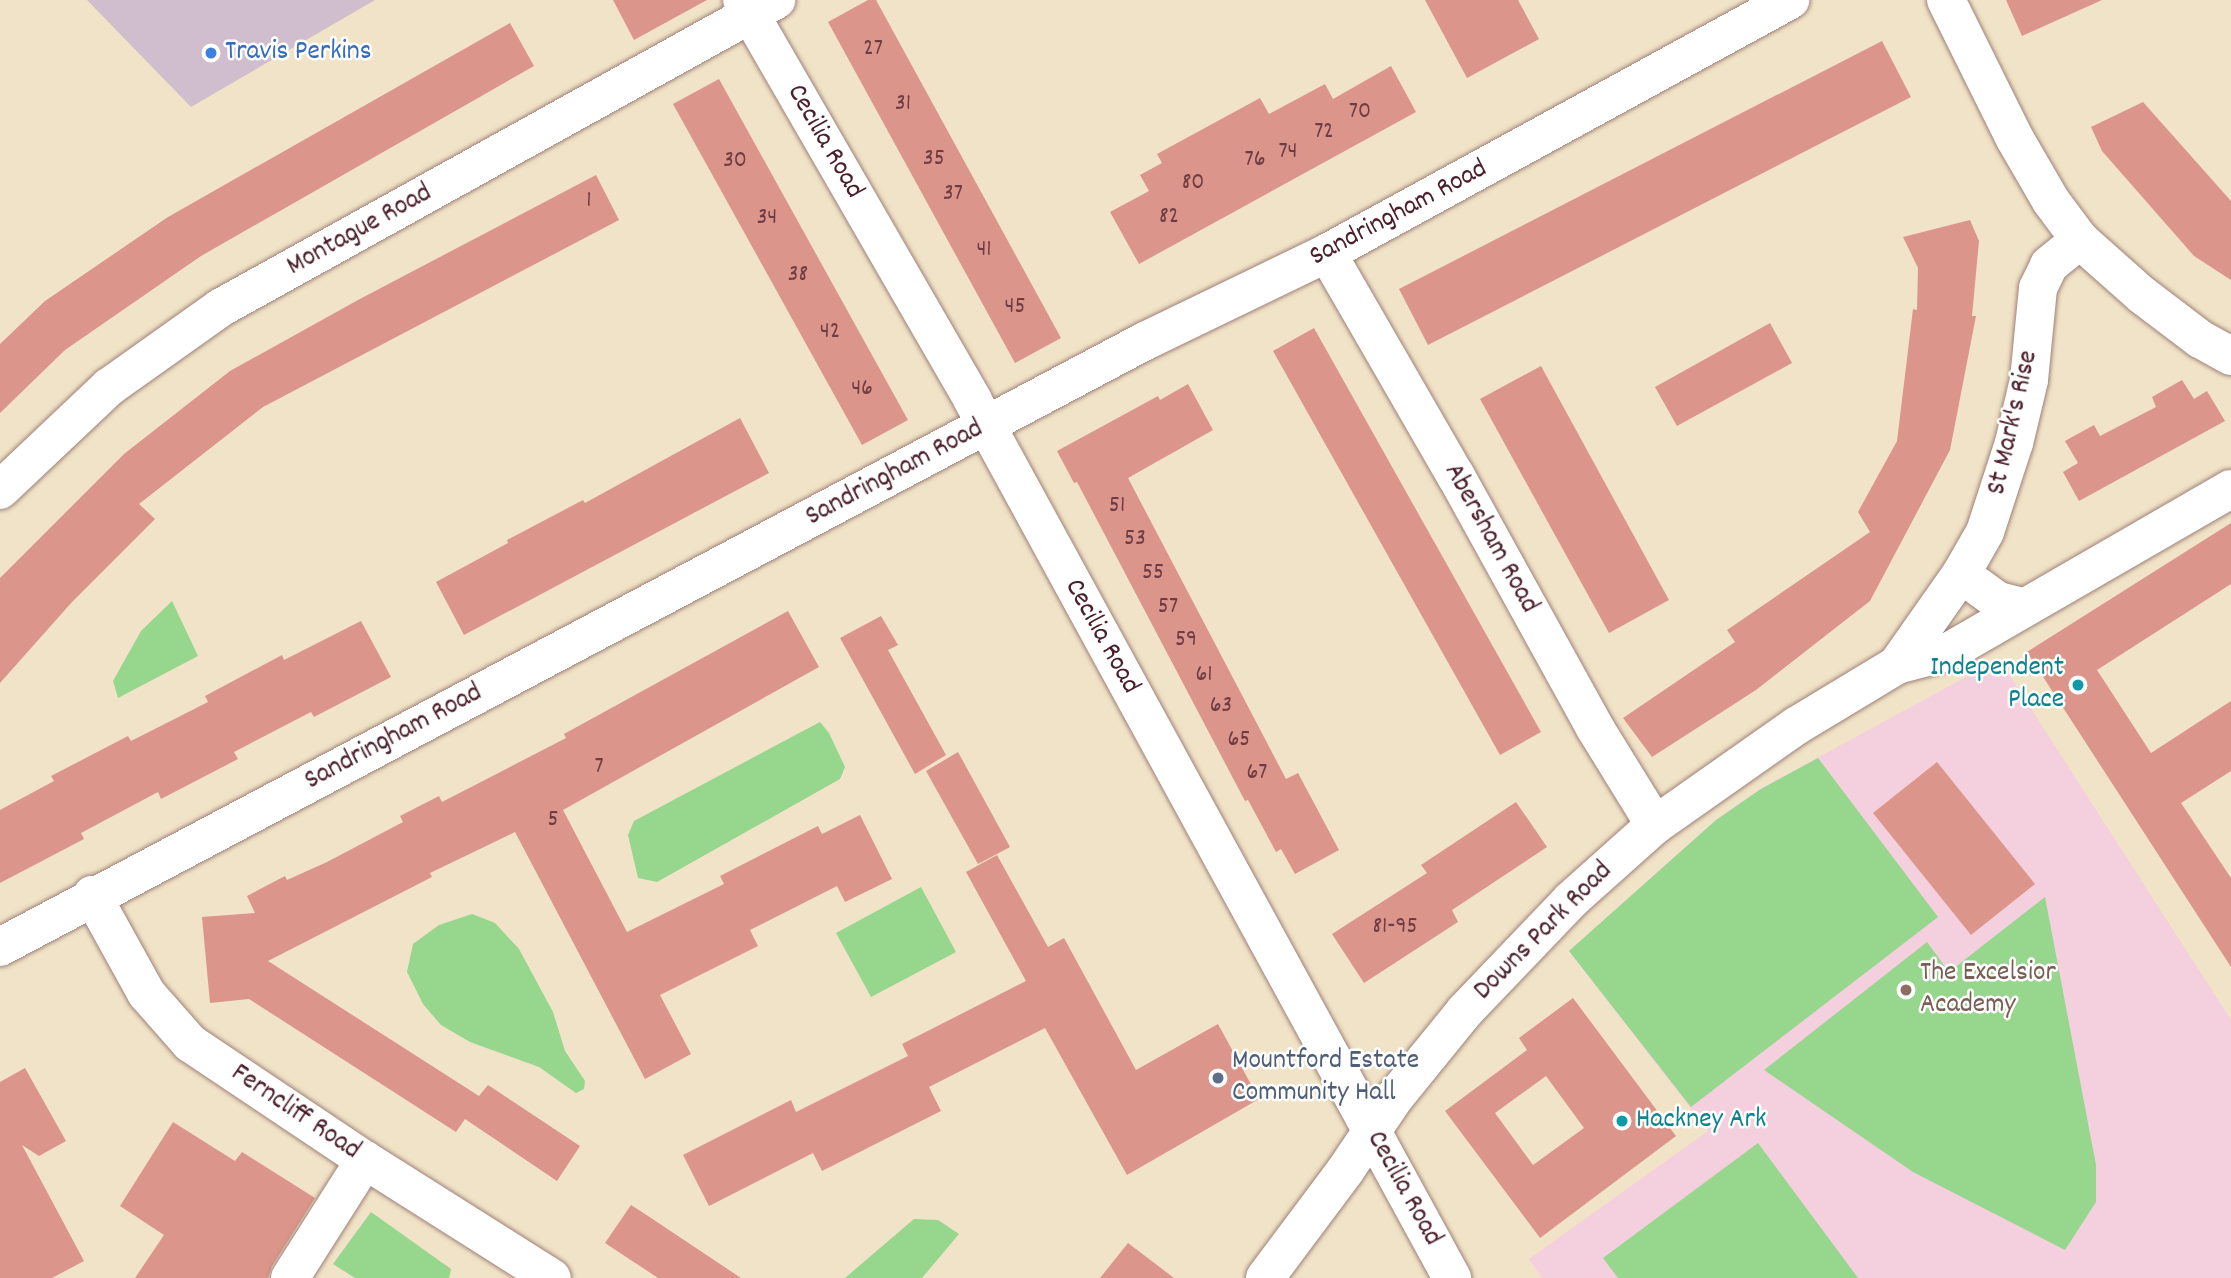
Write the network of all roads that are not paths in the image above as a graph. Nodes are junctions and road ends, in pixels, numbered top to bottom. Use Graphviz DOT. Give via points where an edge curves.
graph roads {
  1 [pos="1790,0"];
  2 [pos="1946,0"];
  3 [pos="756,5"];
  4 [pos="2080,240"];
  5 [pos="1327,253"];
  6 [pos="2231,356"];
  7 [pos="987,426"];
  8 [pos="2231,489"];
  9 [pos="0,490"];
  10 [pos="1961,574"];
  11 [pos="2022,607"];
  12 [pos="1898,665"];
  13 [pos="1655,825"];
  14 [pos="92,895"];
  15 [pos="0,947"];
  16 [pos="1372,1132"];
  17 [pos="365,1160"];
  18 [pos="290,1278"];
  19 [pos="552,1278"];
  20 [pos="1265,1278"];
  21 [pos="1452,1278"];
  1 -- 5 [label="street, Sandringham Road"];
  2 -- 4 [label="street" via="2015,139"];
  3 -- 7 [label="street, Cecilia Road"];
  3 -- 9 [label="street, Montague Road" via="567,118 220,307 109,387"];
  4 -- 6 [label="street" via="2142,295 2200,339"];
  4 -- 10 [label="street, St Mark's Rise" via="2049,265 2038,288 2029,380 2014,443 1985,532"];
  5 -- 7 [label="street, Sandringham Road" via="1145,341"];
  5 -- 13 [label="street, Abersham Road" via="1595,728"];
  7 -- 14 [label="street, Sandringham Road"];
  7 -- 16 [label="street, Cecilia Road"];
  8 -- 11 [label="street, Downs Park Road"];
  10 -- 11 [label="street" via="1998,601"];
  10 -- 12 [label="street, Downs Park Road"];
  11 -- 12 [label="street, Downs Park Road" via="1950,651"];
  12 -- 13 [label="street, Downs Park Road" via="1796,726"];
  13 -- 16 [label="street, Downs Park Road" via="1571,900 1465,1010"];
  14 -- 15 [label="street, Sandringham Road"];
  14 -- 17 [label="street, Ferncliff Road" via="146,993 190,1043"];
  16 -- 20 [label="street, Downs Park Road"];
  16 -- 21 [label="street, Cecilia Road"];
  17 -- 18 [label="street"];
  17 -- 19 [label="street, Ferncliff Road"];
}
